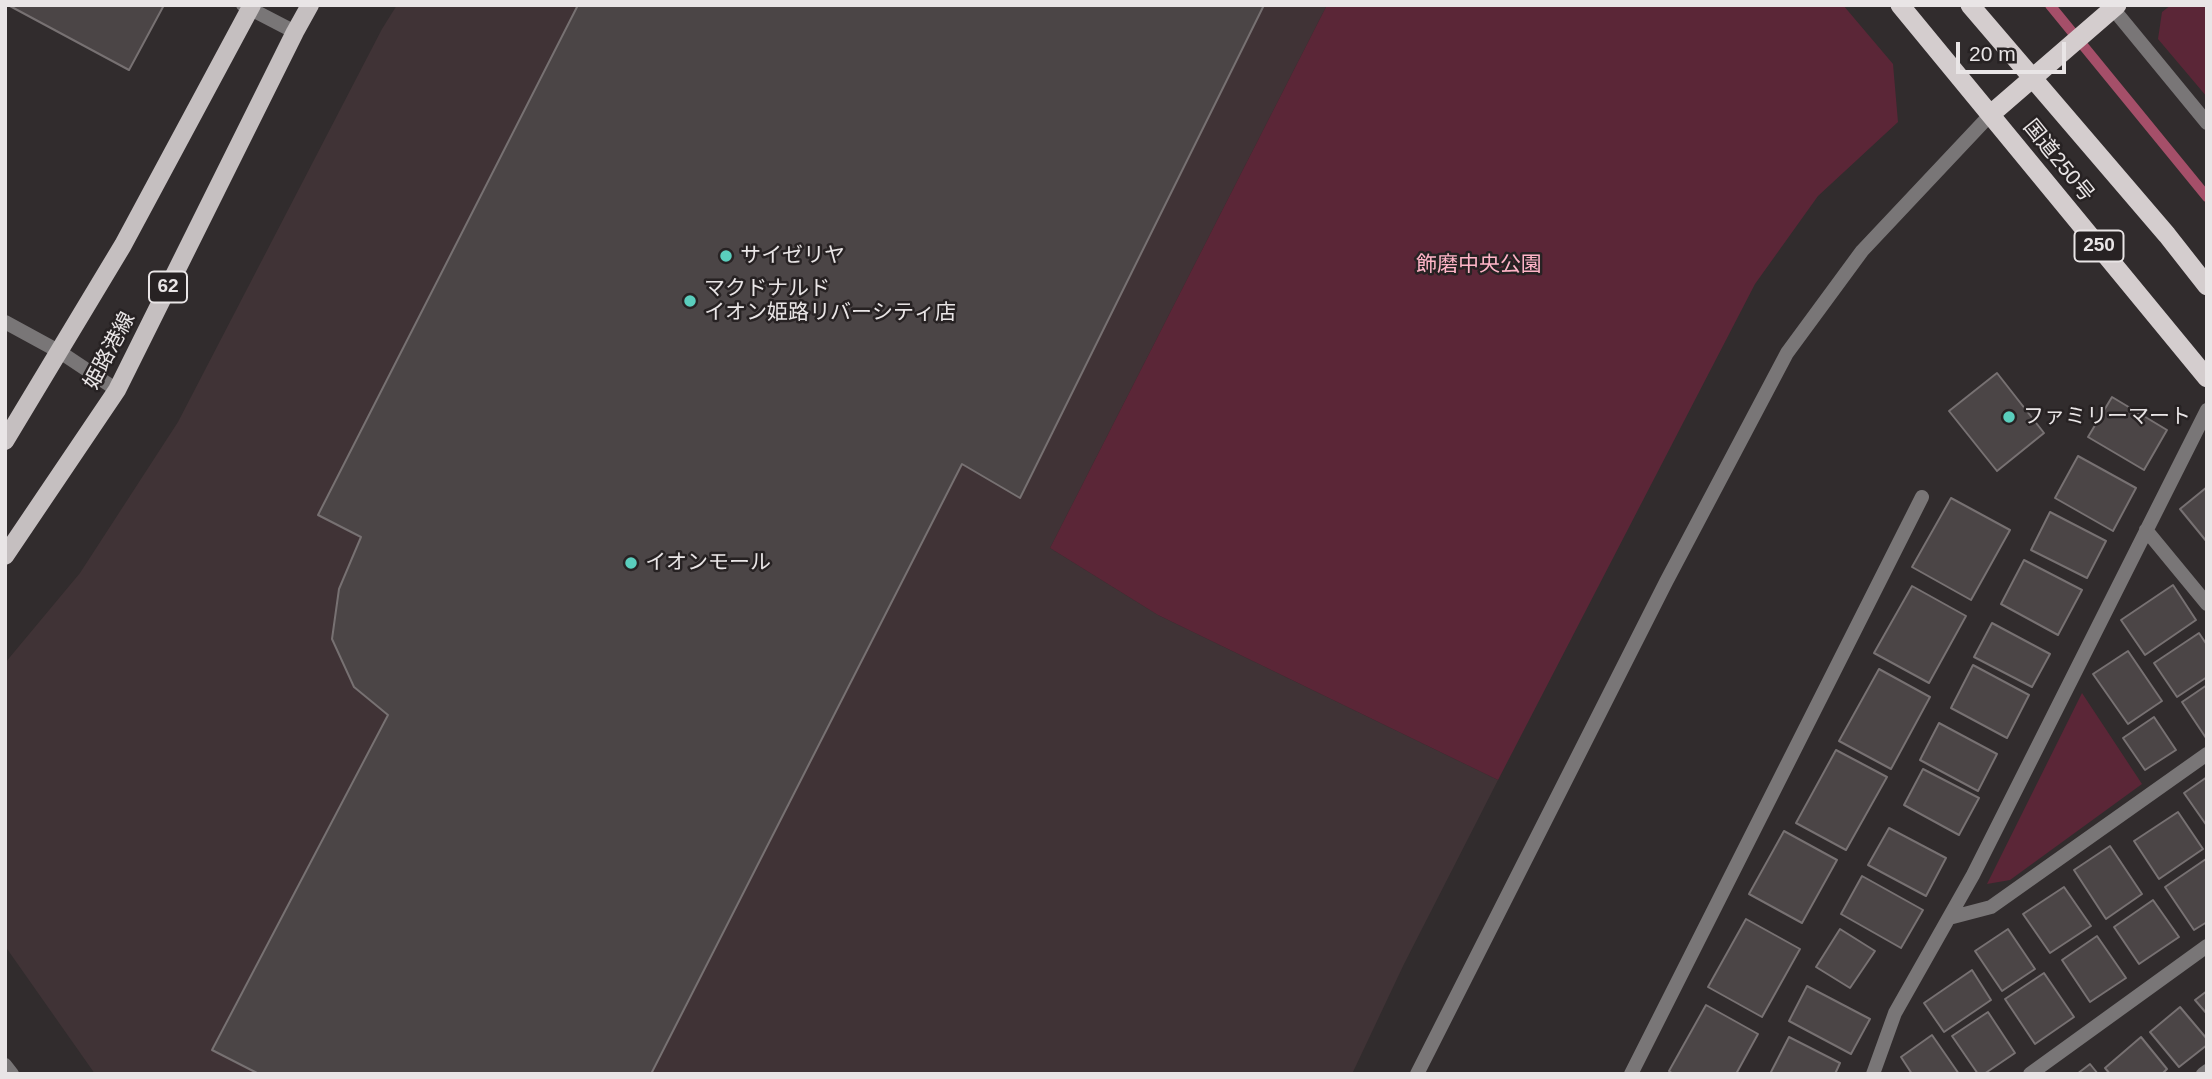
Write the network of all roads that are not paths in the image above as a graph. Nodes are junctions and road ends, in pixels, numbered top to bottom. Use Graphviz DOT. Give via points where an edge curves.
graph roads {
  1 [pos="310,5"];
  2 [pos="1900,5"];
  3 [pos="1970,5"];
  4 [pos="248,6"];
  5 [pos="2111,9"];
  6 [pos="295,32"];
  7 [pos="2032,78"];
  8 [pos="1990,114"];
  9 [pos="2207,123"];
  10 [pos="2207,286"];
  11 [pos="5,322"];
  12 [pos="60,352"];
  13 [pos="2207,378"];
  14 [pos="117,390"];
  15 [pos="2207,410"];
  16 [pos="5,441"];
  17 [pos="1922,497"];
  18 [pos="2147,530"];
  19 [pos="5,556"];
  20 [pos="2207,604"];
  21 [pos="2207,754"];
  22 [pos="1949,918"];
  23 [pos="2207,946"];
  24 [pos="5,1065"];
  25 [pos="12,1074"];
  26 [pos="1417,1074"];
  27 [pos="1631,1074"];
  28 [pos="1873,1074"];
  29 [pos="2030,1074"];
  1 -- 6 [label="main road, 姫路港線 / 62"];
  2 -- 8 [label="highway, 国道250号 / 250"];
  3 -- 7 [label="highway, 国道250号 / 250"];
  4 -- 6 [label="street"];
  4 -- 12 [label="main road, 姫路港線" via="167,166"];
  5 -- 7 [label="highway"];
  5 -- 9 [label="street"];
  6 -- 14 [label="main road, 姫路港線 / 62"];
  7 -- 8 [label="highway"];
  7 -- 10 [label="highway, 国道250号 / 250"];
  8 -- 13 [label="highway, 国道250号 / 250"];
  8 -- 26 [label="street" via="1862,251 1787,353"];
  11 -- 12 [label="street"];
  12 -- 14 [label="street"];
  12 -- 16 [label="main road, 姫路港線"];
  14 -- 19 [label="main road, 姫路港線 / 62"];
  15 -- 18 [label="street"];
  17 -- 27 [label="street"];
  18 -- 20 [label="street"];
  18 -- 22 [label="street"];
  21 -- 22 [label="street" via="1991,907"];
  22 -- 28 [label="street" via="1895,1013"];
  23 -- 29 [label="street"];
  24 -- 25 [label="street"];
}
